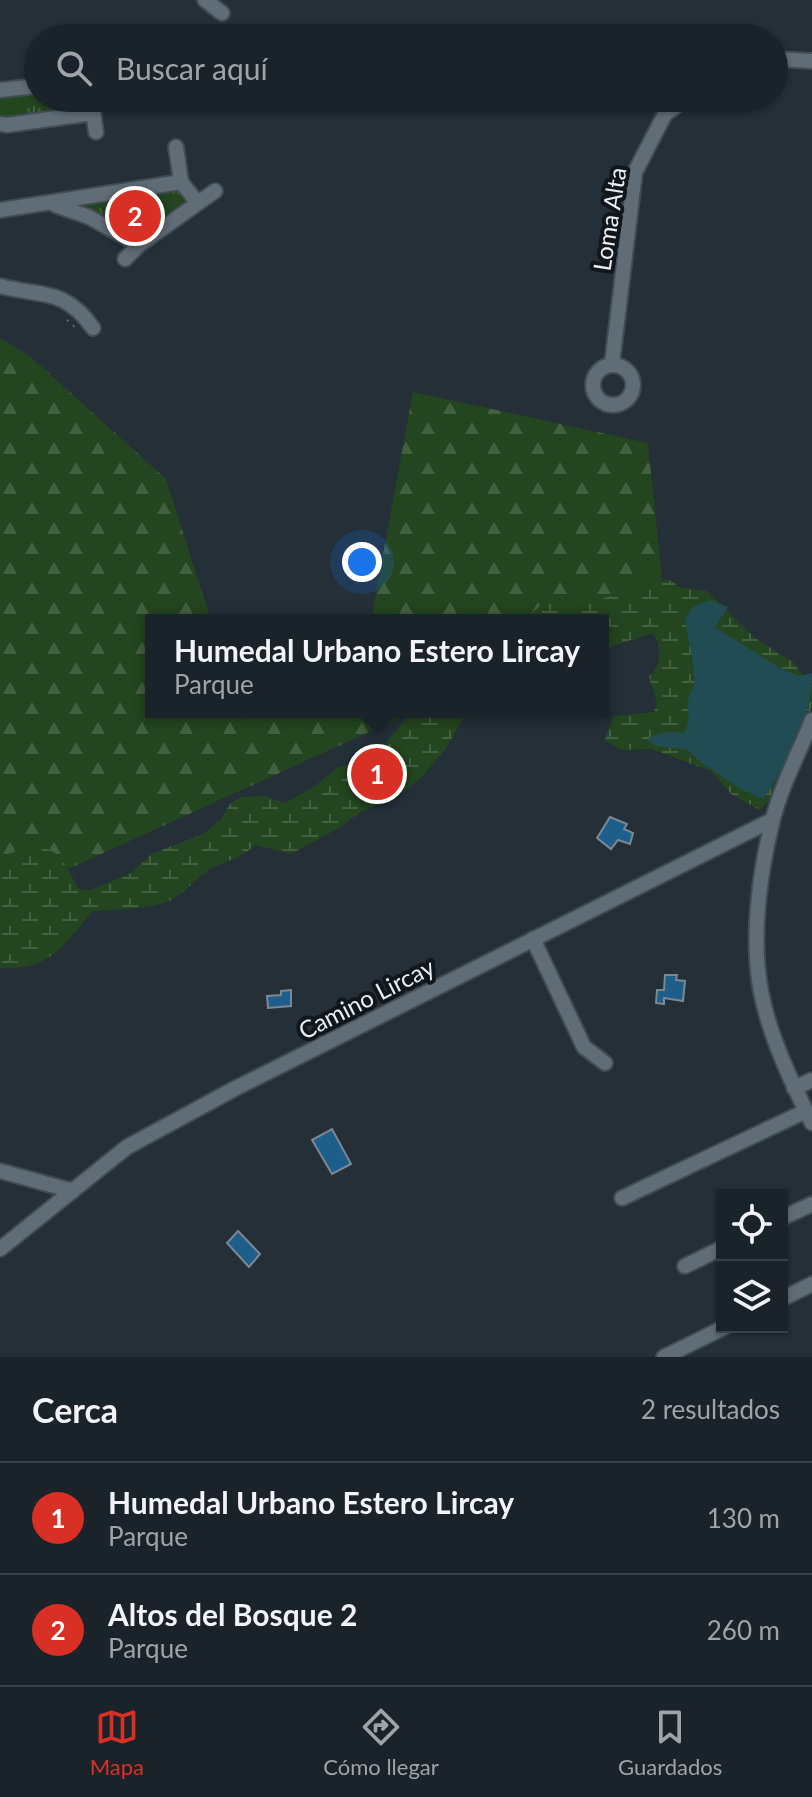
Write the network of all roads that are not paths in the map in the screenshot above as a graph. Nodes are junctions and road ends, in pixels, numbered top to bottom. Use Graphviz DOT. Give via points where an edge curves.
graph roads {
  1 [pos="205,0"];
  2 [pos="222,13"];
  3 [pos="788,60"];
  4 [pos="812,61"];
  5 [pos="24,87"];
  6 [pos="0,90"];
  7 [pos="62,112"];
  8 [pos="93,112"];
  9 [pos="668,112"];
  10 [pos="0,124"];
  11 [pos="96,132"];
  12 [pos="176,147"];
  13 [pos="181,182"];
  14 [pos="215,191"];
  15 [pos="197,202"];
  16 [pos="51,204"];
  17 [pos="0,210"];
  18 [pos="139,245"];
  19 [pos="125,259"];
  20 [pos="0,286"];
  21 [pos="87,330"];
  22 [pos="612,364"];
  23 [pos="812,720"];
  24 [pos="772,820"];
  25 [pos="533,939"];
  26 [pos="605,1063"];
  27 [pos="812,1080"];
  28 [pos="794,1088"];
  29 [pos="809,1117"];
  30 [pos="0,1171"];
  31 [pos="73,1191"];
  32 [pos="622,1198"];
  33 [pos="812,1204"];
  34 [pos="788,1215"];
  35 [pos="0,1249"];
  36 [pos="716,1251"];
  37 [pos="685,1266"];
  38 [pos="812,1284"];
  39 [pos="788,1296"];
  40 [pos="716,1331"];
  41 [pos="664,1357"];
  1 -- 2 [label="street"];
  3 -- 4 [label="street"];
  5 -- 6 [label="street"];
  7 -- 10 [label="street"];
  8 -- 11 [label="street"];
  9 -- 22 [label="street, Loma Alta" via="635,172"];
  12 -- 13 [label="street"];
  13 -- 15 [label="street"];
  13 -- 16 [label="street"];
  14 -- 15 [label="street"];
  15 -- 18 [label="street"];
  16 -- 17 [label="street"];
  16 -- 18 [label="street" via="70,208"];
  18 -- 19 [label="street"];
  20 -- 21 [label="street" via="58,297 74,307"];
  23 -- 24 [label="street"];
  24 -- 25 [label="street, Camino Lircay"];
  24 -- 28 [label="street" via="761,890 760,974"];
  25 -- 26 [label="street" via="584,1047"];
  25 -- 31 [label="street, Camino Lircay" via="127,1147"];
  27 -- 28 [label="street"];
  28 -- 29 [label="street"];
  29 -- 32 [label="street"];
  30 -- 31 [label="street"];
  31 -- 35 [label="street, Camino Lircay"];
  33 -- 34 [label="street"];
  36 -- 37 [label="street"];
  38 -- 39 [label="street"];
  40 -- 41 [label="street"];
}
